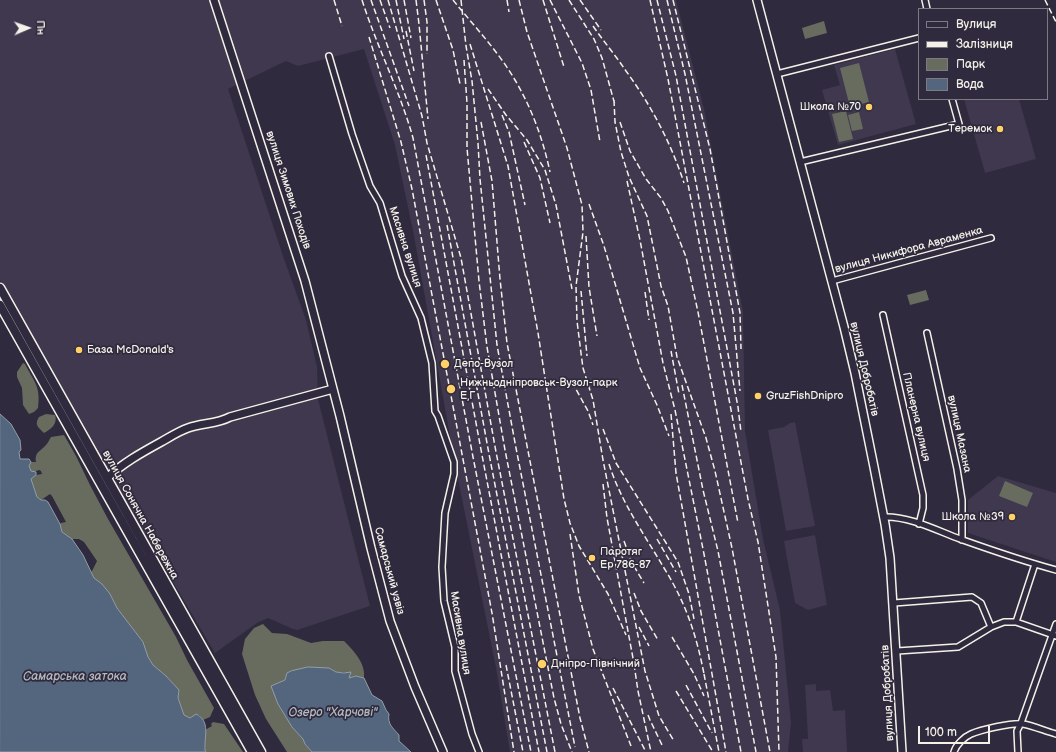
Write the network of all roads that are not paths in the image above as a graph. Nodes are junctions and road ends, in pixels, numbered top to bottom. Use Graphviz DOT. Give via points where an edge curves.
graph roads {
  1 [pos="214,0"];
  2 [pos="757,0"];
  3 [pos="918,38"];
  4 [pos="329,56"];
  5 [pos="777,74"];
  6 [pos="952,100"];
  7 [pos="800,162"];
  8 [pos="991,238"];
  9 [pos="832,281"];
  10 [pos="0,288"];
  11 [pos="0,305"];
  12 [pos="883,315"];
  13 [pos="927,333"];
  14 [pos="333,389"];
  15 [pos="107,478"];
  16 [pos="884,517"];
  17 [pos="919,524"];
  18 [pos="962,540"];
  19 [pos="1035,564"];
  20 [pos="1056,570"];
  21 [pos="894,603"];
  22 [pos="1016,622"];
  23 [pos="1056,624"];
  24 [pos="991,627"];
  25 [pos="1054,636"];
  26 [pos="897,651"];
  27 [pos="1021,723"];
  28 [pos="1056,734"];
  29 [pos="252,752"];
  30 [pos="261,752"];
  31 [pos="443,752"];
  32 [pos="479,752"];
  33 [pos="902,752"];
  34 [pos="954,752"];
  35 [pos="1018,752"];
  1 -- 14 [label="street, вулиця Зимових Походів" via="305,281"];
  2 -- 5 [label="street, вулиця Добробатів"];
  3 -- 5 [label="street"];
  4 -- 32 [label="street, Масивна вулиця" via="354,142 370,186 380,203 402,276 421,318 432,363 435,411 453,458 454,474 445,513 442,567 444,601 455,646 455,671"];
  5 -- 7 [label="street, вулиця Добробатів"];
  6 -- 7 [label="street" via="959,124"];
  7 -- 9 [label="street, вулиця Добробатів"];
  8 -- 9 [label="street, вулиця Никифора Авраменка"];
  9 -- 16 [label="street, вулиця Добробатів" via="855,373"];
  10 -- 15 [label="main road, вулиця Сонячна Набережна"];
  11 -- 29 [label="main road, вулиця Сонячна Набережна"];
  12 -- 17 [label="street, Планерна вулиця" via="923,495"];
  13 -- 18 [label="street, вулиця Мазана" via="959,476"];
  14 -- 15 [label="street" via="182,430 137,455"];
  14 -- 31 [label="street, Самарський узвіз" via="387,608 409,672"];
  15 -- 30 [label="main road, вулиця Сонячна Набережна"];
  16 -- 17 [label="street" via="901,517"];
  16 -- 21 [label="street, вулиця Добробатів"];
  17 -- 18 [label="street"];
  18 -- 19 [label="street"];
  19 -- 20 [label="street"];
  19 -- 22 [label="street"];
  21 -- 24 [label="street" via="972,597 981,603"];
  21 -- 26 [label="street, вулиця Добробатів"];
  22 -- 24 [label="street" via="1004,622"];
  22 -- 25 [label="street"];
  23 -- 25 [label="street"];
  24 -- 26 [label="street" via="958,647"];
  25 -- 27 [label="street"];
  26 -- 33 [label="street, вулиця Добробатів"];
  27 -- 28 [label="street"];
  27 -- 34 [label="street" via="970,734 959,743"];
  27 -- 35 [label="street" via="1017,731"];
}
